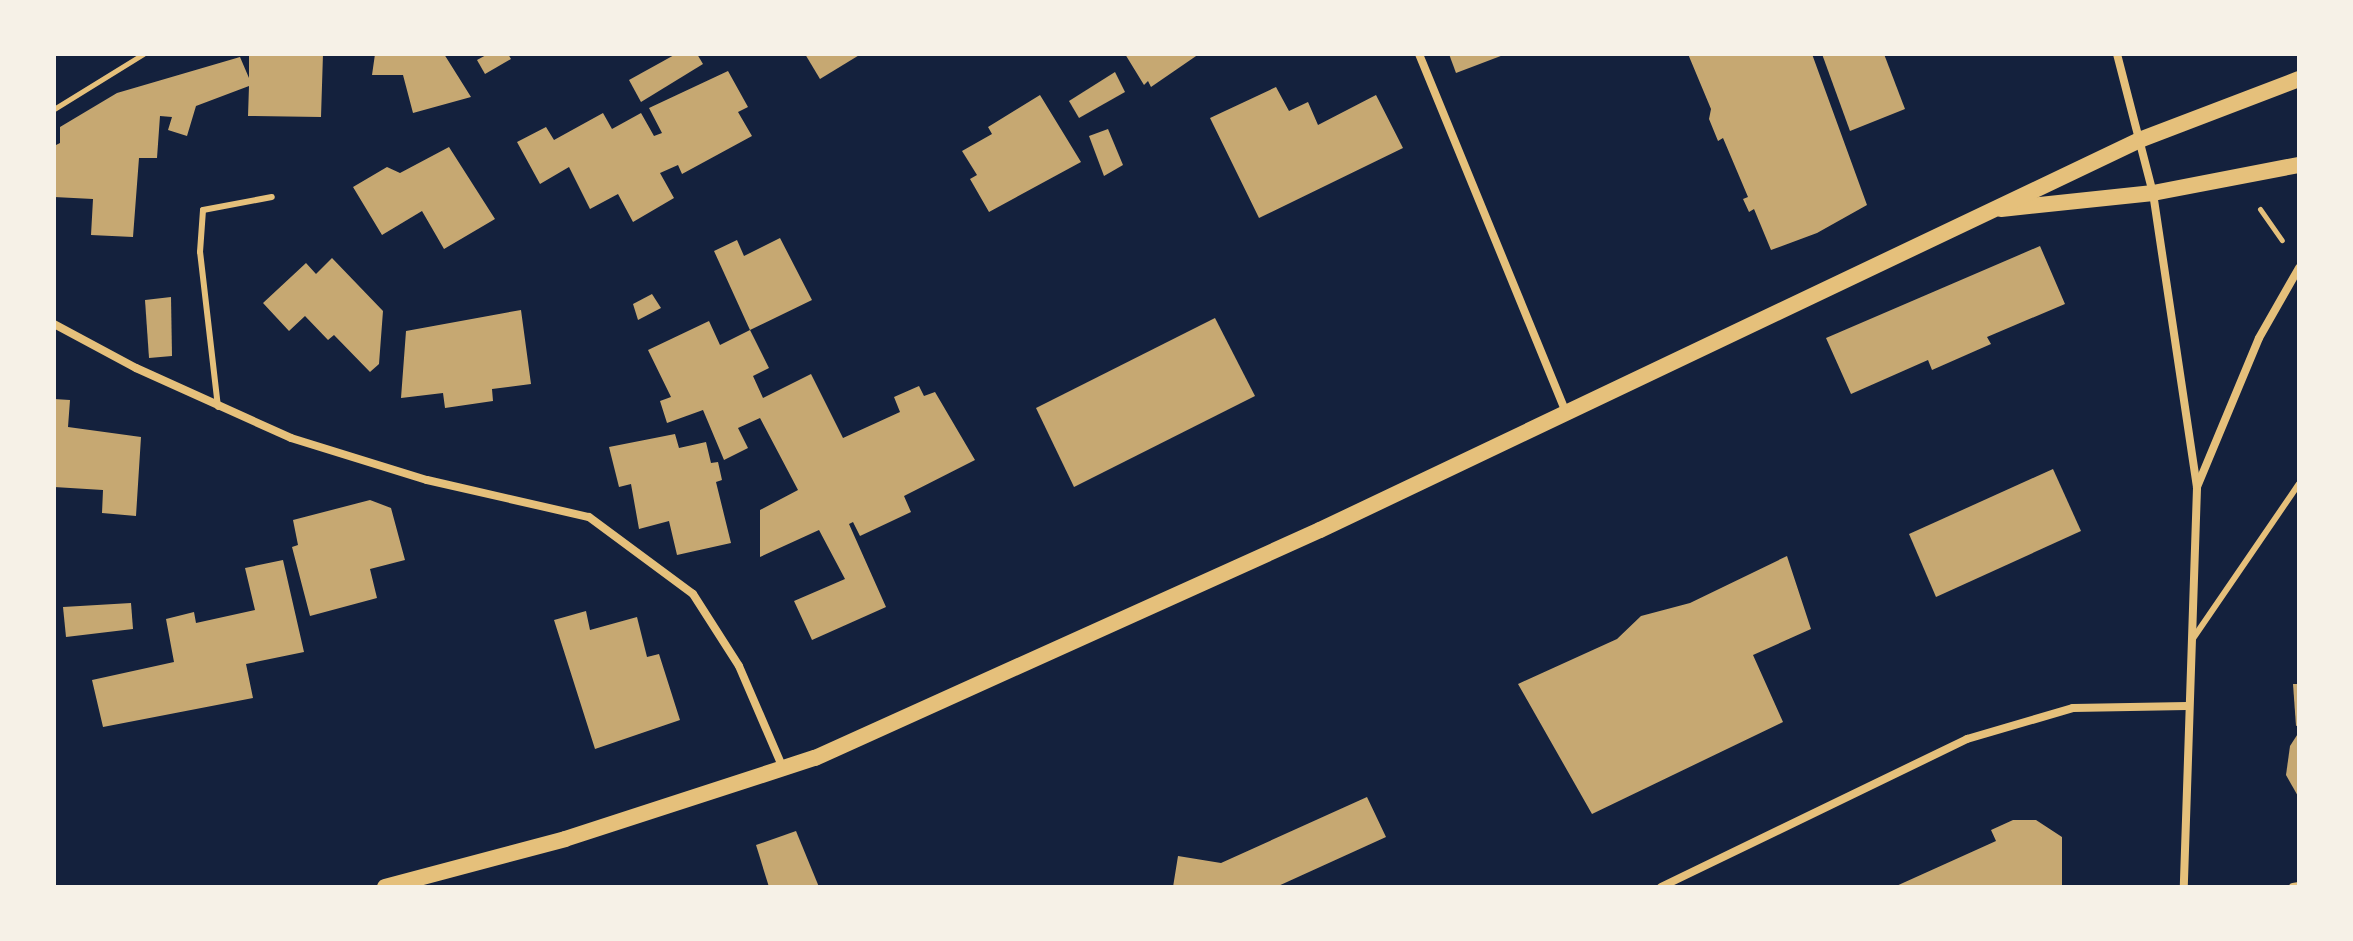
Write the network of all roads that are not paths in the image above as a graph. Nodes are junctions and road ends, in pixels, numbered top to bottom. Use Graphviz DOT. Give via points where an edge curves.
graph roads {
  1 [pos="1419,54"];
  2 [pos="2117,54"];
  3 [pos="2299,79"];
  4 [pos="2142,139"];
  5 [pos="2299,165"];
  6 [pos="2153,193"];
  7 [pos="272,197"];
  8 [pos="1987,210"];
  9 [pos="2299,268"];
  10 [pos="54,324"];
  11 [pos="218,407"];
  12 [pos="1565,410"];
  13 [pos="2299,484"];
  14 [pos="2197,488"];
  15 [pos="2190,643"];
  16 [pos="2187,706"];
  17 [pos="783,769"];
  18 [pos="2299,886"];
  19 [pos="385,887"];
  20 [pos="1661,887"];
  21 [pos="2184,887"];
  22 [pos="2293,887"];
  1 -- 12 [label="street"];
  2 -- 4 [label="street"];
  3 -- 4 [label="main road"];
  4 -- 6 [label="street"];
  4 -- 8 [label="main road"];
  5 -- 6 [label="main road"];
  6 -- 8 [label="main road"];
  6 -- 14 [label="street"];
  7 -- 11 [label="lane" via="203,210 200,252"];
  8 -- 12 [label="main road"];
  9 -- 14 [label="street" via="2259,338"];
  10 -- 11 [label="street"];
  11 -- 17 [label="street" via="291,438 427,480 589,517 693,594 739,666"];
  12 -- 17 [label="main road" via="1320,530"];
  13 -- 15 [label="lane"];
  14 -- 15 [label="street"];
  15 -- 16 [label="street"];
  16 -- 20 [label="street" via="2073,708 1967,739"];
  16 -- 21 [label="street"];
  17 -- 19 [label="main road" via="565,839"];
  18 -- 22 [label="street"];
}
